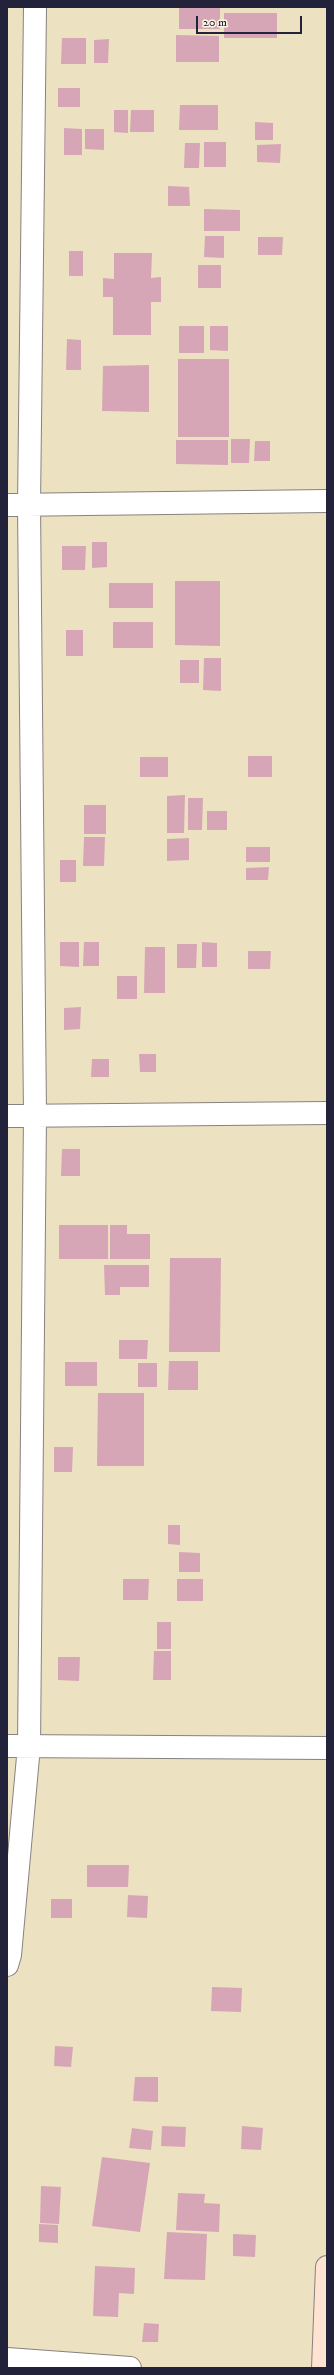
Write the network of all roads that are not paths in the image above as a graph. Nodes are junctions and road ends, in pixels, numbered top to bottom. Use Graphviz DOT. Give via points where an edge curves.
graph roads {
  1 [pos="35,7"];
  2 [pos="327,501"];
  3 [pos="7,505"];
  4 [pos="29,505"];
  5 [pos="327,1112"];
  6 [pos="35,1115"];
  7 [pos="7,1116"];
  8 [pos="7,1746"];
  9 [pos="29,1746"];
  10 [pos="327,1748"];
  11 [pos="7,1965"];
  12 [pos="327,2267"];
  13 [pos="7,2359"];
  14 [pos="130,2368"];
  15 [pos="323,2368"];
  1 -- 4 [label="street"];
  2 -- 4 [label="street"];
  3 -- 4 [label="street"];
  4 -- 6 [label="street"];
  5 -- 6 [label="street"];
  6 -- 7 [label="street"];
  6 -- 9 [label="street"];
  8 -- 9 [label="street"];
  9 -- 10 [label="street"];
  9 -- 11 [label="street"];
  12 -- 15 [label="main road"];
  13 -- 14 [label="street"];
}
